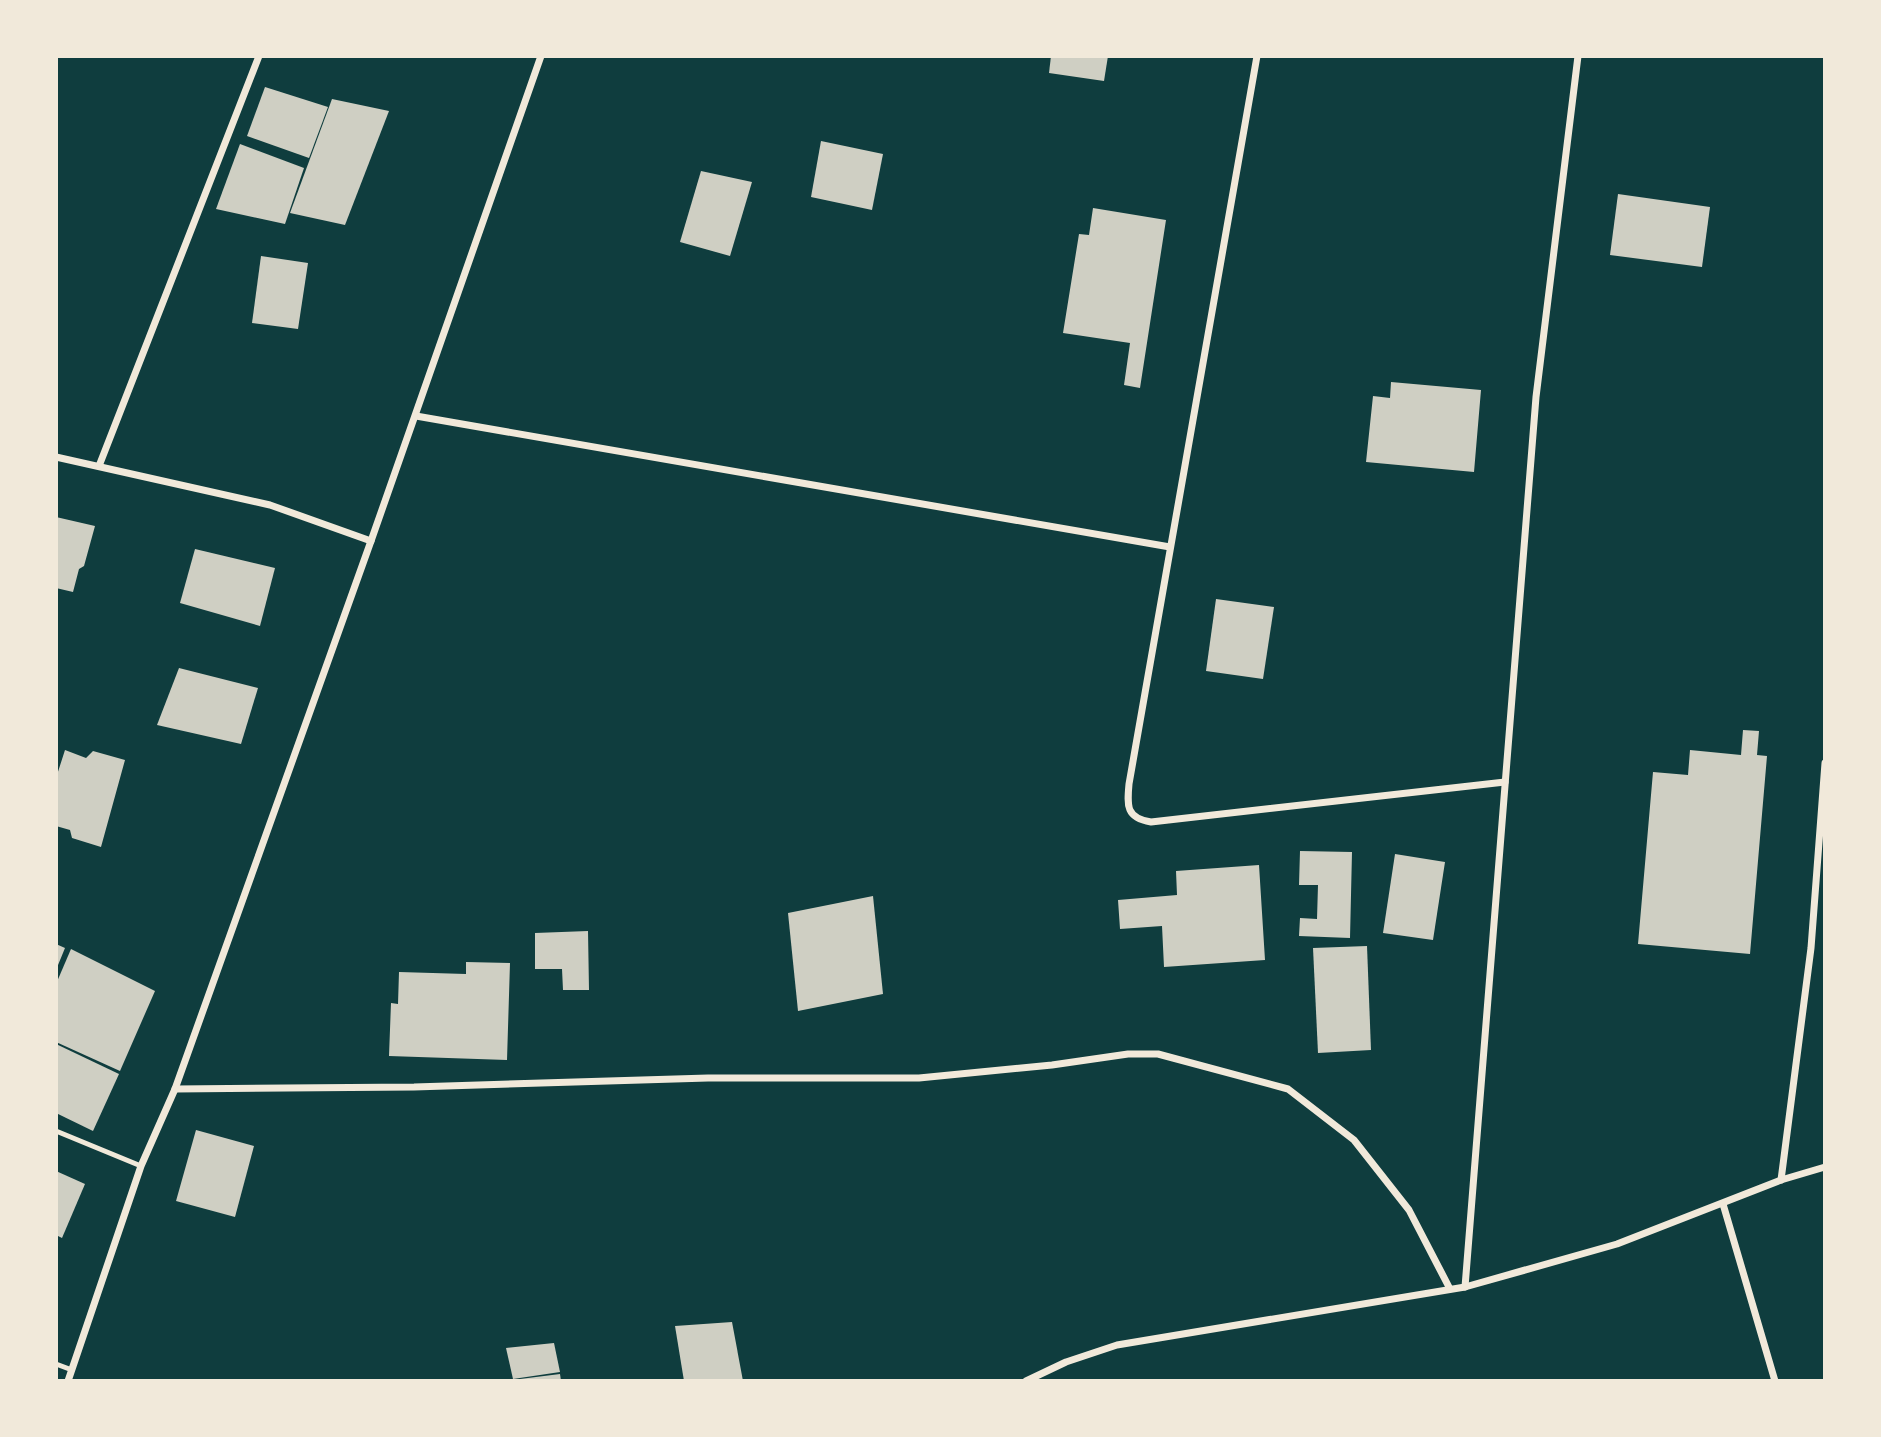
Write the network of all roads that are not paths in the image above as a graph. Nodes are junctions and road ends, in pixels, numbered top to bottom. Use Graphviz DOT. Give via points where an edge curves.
graph roads {
  1 [pos="259,56"];
  2 [pos="541,56"];
  3 [pos="1257,56"];
  4 [pos="1578,56"];
  5 [pos="416,416"];
  6 [pos="56,457"];
  7 [pos="99,466"];
  8 [pos="371,541"];
  9 [pos="1170,547"];
  10 [pos="1825,763"];
  11 [pos="1505,782"];
  12 [pos="176,1088"];
  13 [pos="56,1131"];
  14 [pos="141,1166"];
  15 [pos="1825,1167"];
  16 [pos="1781,1180"];
  17 [pos="1723,1204"];
  18 [pos="1465,1287"];
  19 [pos="1450,1289"];
  20 [pos="56,1364"];
  21 [pos="72,1370"];
  22 [pos="68,1381"];
  23 [pos="1026,1381"];
  24 [pos="1775,1381"];
  1 -- 7 [label="street"];
  2 -- 5 [label="street"];
  3 -- 9 [label="street"];
  4 -- 11 [label="street" via="1536,397"];
  5 -- 8 [label="street"];
  5 -- 9 [label="street"];
  6 -- 7 [label="street"];
  7 -- 8 [label="street" via="270,505"];
  8 -- 12 [label="street"];
  9 -- 11 [label="street" via="1127,800 1139,820 1164,821"];
  10 -- 16 [label="street" via="1811,948"];
  11 -- 18 [label="street"];
  12 -- 14 [label="street"];
  12 -- 19 [label="street" via="919,1078 1157,1054 1287,1089 1354,1140 1409,1210"];
  13 -- 14 [label="lane"];
  14 -- 21 [label="street"];
  15 -- 16 [label="street"];
  16 -- 17 [label="street"];
  17 -- 18 [label="street" via="1617,1244"];
  17 -- 24 [label="street"];
  18 -- 19 [label="street"];
  19 -- 23 [label="street" via="1117,1345"];
  20 -- 21 [label="lane"];
  21 -- 22 [label="street"];
}
